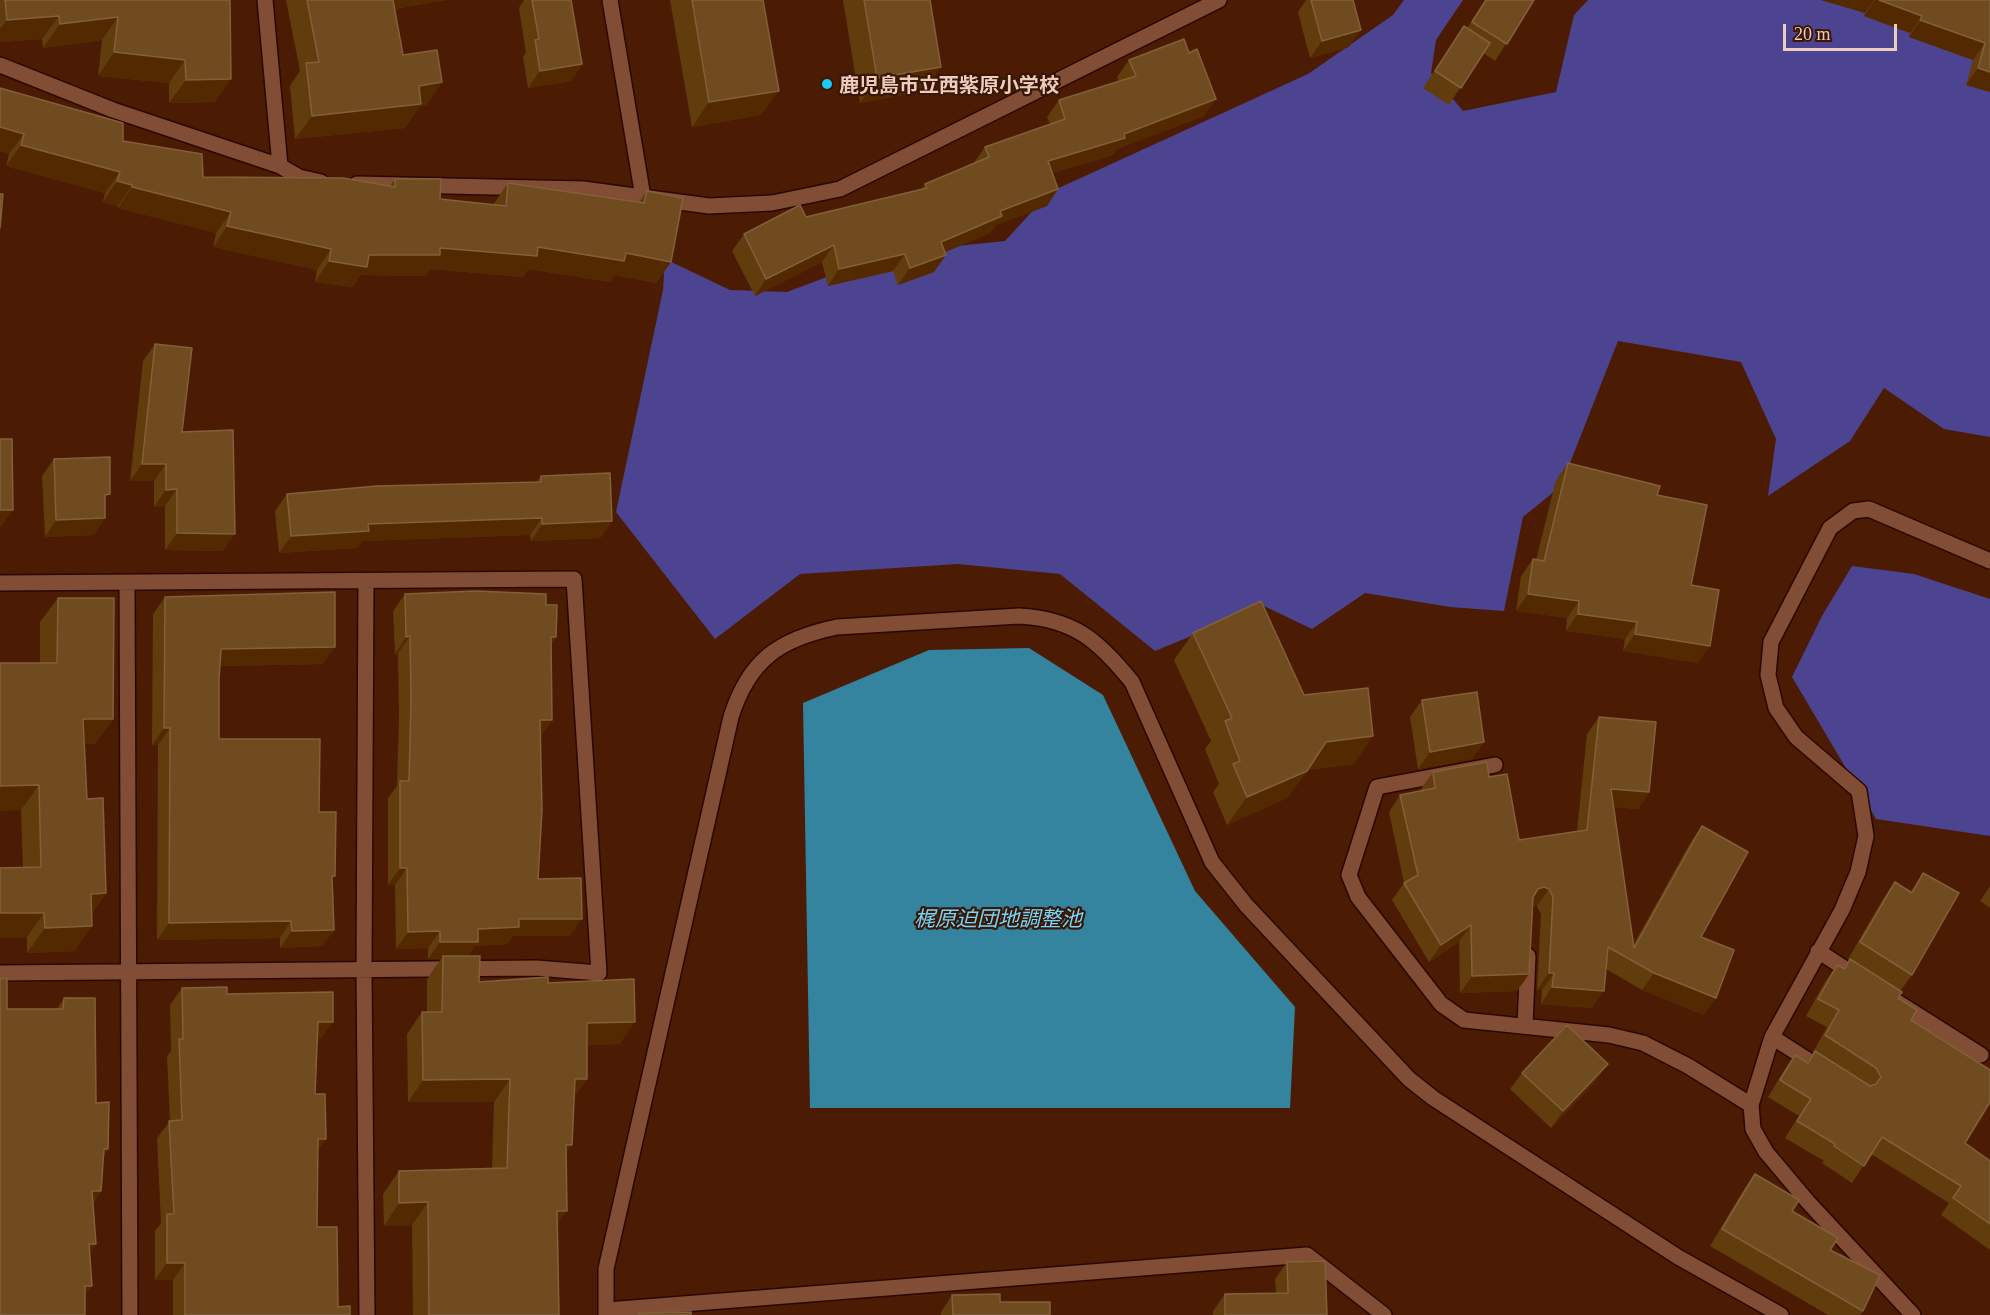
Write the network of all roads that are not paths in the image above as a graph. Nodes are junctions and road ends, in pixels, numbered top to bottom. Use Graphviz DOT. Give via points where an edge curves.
graph roads {
  1 [pos="265,0"];
  2 [pos="610,0"];
  3 [pos="1219,0"];
  4 [pos="0,65"];
  5 [pos="280,166"];
  6 [pos="643,197"];
  7 [pos="1990,561"];
  8 [pos="366,581"];
  9 [pos="0,583"];
  10 [pos="127,584"];
  11 [pos="1496,765"];
  12 [pos="1529,936"];
  13 [pos="1818,951"];
  14 [pos="364,970"];
  15 [pos="129,972"];
  16 [pos="0,973"];
  17 [pos="1525,1025"];
  18 [pos="1772,1037"];
  19 [pos="1981,1055"];
  20 [pos="1840,1081"];
  21 [pos="1751,1105"];
  22 [pos="606,1313"];
  23 [pos="130,1315"];
  24 [pos="367,1315"];
  25 [pos="1384,1315"];
  26 [pos="1781,1315"];
  27 [pos="1913,1315"];
  1 -- 5 [label="street"];
  2 -- 6 [label="street"];
  3 -- 6 [label="street" via="840,189 762,204 709,206"];
  4 -- 5 [label="street" via="113,110"];
  5 -- 6 [label="street" via="299,177 340,183 583,189"];
  7 -- 13 [label="street" via="1869,509 1853,511 1830,528 1771,642 1768,675 1776,708 1796,737 1859,792 1863,814 1866,836 1858,872"];
  8 -- 10 [label="street"];
  8 -- 14 [label="street"];
  8 -- 14 [label="street" via="574,579 599,972 536,968"];
  9 -- 10 [label="street"];
  10 -- 15 [label="street"];
  11 -- 17 [label="street" via="1377,787 1349,874 1358,897 1441,1004 1464,1020"];
  12 -- 17 [label="street"];
  13 -- 18 [label="street"];
  13 -- 19 [label="street"];
  14 -- 15 [label="street"];
  14 -- 24 [label="street"];
  15 -- 16 [label="street"];
  15 -- 23 [label="street"];
  17 -- 21 [label="street" via="1643,1043"];
  18 -- 20 [label="street"];
  18 -- 21 [label="street"];
  21 -- 27 [label="street" via="1754,1129 1767,1152"];
  22 -- 25 [label="street" via="1307,1255"];
  22 -- 26 [label="street" via="606,1269 740,688 751,671 769,656 792,639 816,631 1019,616 1067,624 1112,657 1132,682 1212,862 1245,904 1409,1079 1432,1098 1678,1257"];
}
